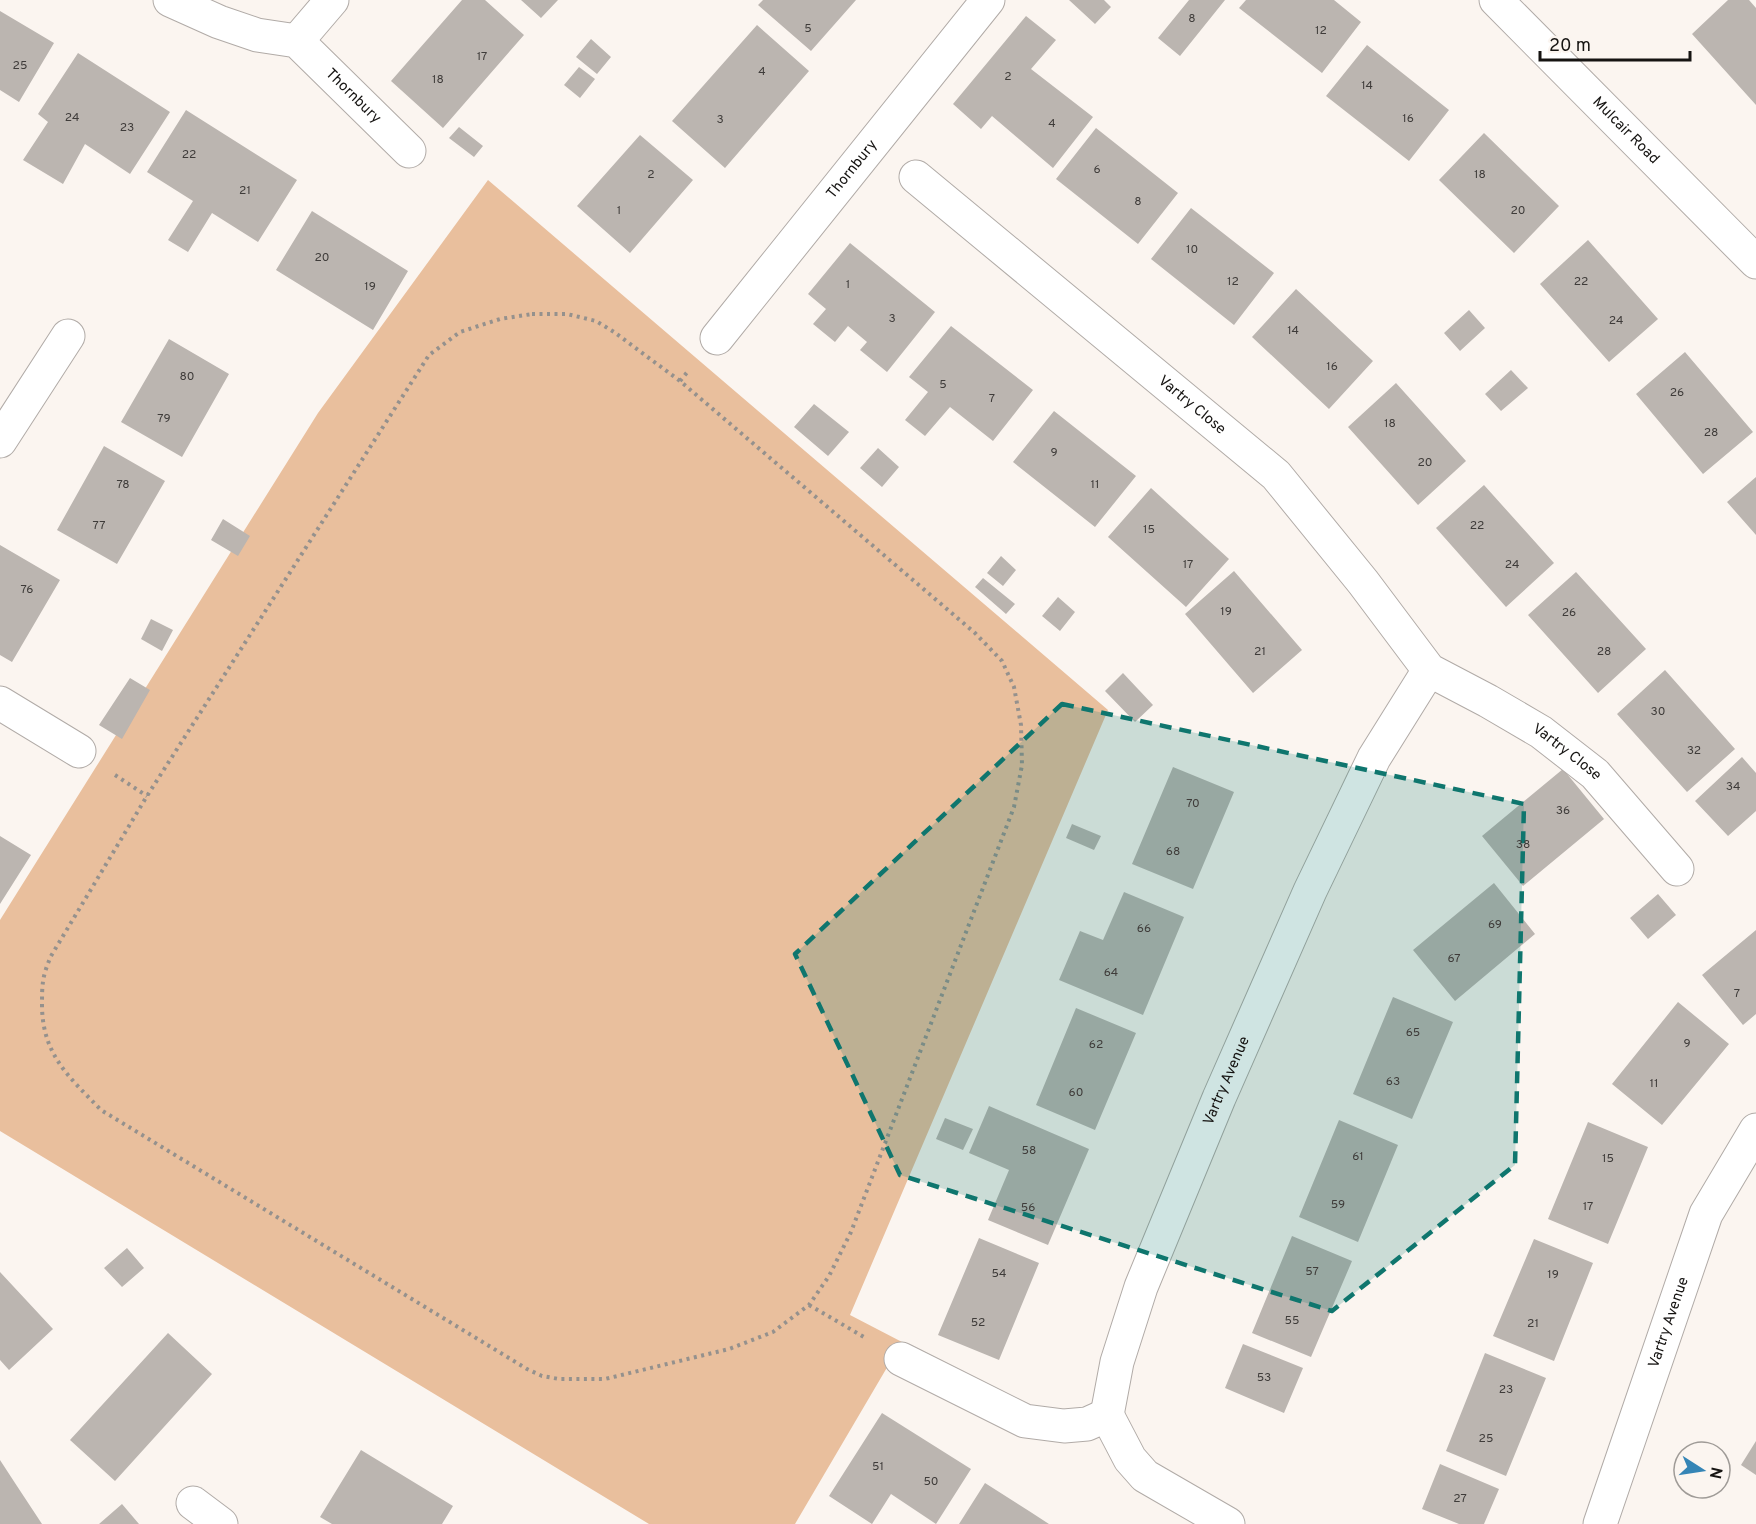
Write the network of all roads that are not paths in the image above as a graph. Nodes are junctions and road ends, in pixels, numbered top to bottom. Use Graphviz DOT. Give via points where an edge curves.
graph roads {
  1 [pos="170,0"];
  2 [pos="332,0"];
  3 [pos="988,0"];
  4 [pos="1496,0"];
  5 [pos="297,41"];
  6 [pos="409,151"];
  7 [pos="916,177"];
  8 [pos="1756,262"];
  9 [pos="68,336"];
  10 [pos="717,338"];
  11 [pos="0,441"];
  12 [pos="1429,670"];
  13 [pos="0,703"];
  14 [pos="79,751"];
  15 [pos="1677,869"];
  16 [pos="1756,1130"];
  17 [pos="901,1359"];
  18 [pos="1107,1415"];
  19 [pos="193,1503"];
  20 [pos="221,1524"];
  21 [pos="1228,1524"];
  22 [pos="1600,1524"];
  1 -- 5 [label="street" via="257,35"];
  2 -- 5 [label="street"];
  3 -- 10 [label="street, Thornbury"];
  4 -- 8 [label="street, Mulcair Road"];
  5 -- 6 [label="street, Thornbury"];
  7 -- 12 [label="street, Vartry Close" via="1276,475"];
  9 -- 11 [label="street"];
  12 -- 15 [label="street, Vartry Close" via="1541,732 1595,774"];
  12 -- 18 [label="street, Vartry Avenue" via="1374,758 1310,891 1219,1098 1143,1282 1117,1362"];
  13 -- 14 [label="street"];
  16 -- 22 [label="street, Vartry Avenue" via="1706,1214"];
  17 -- 18 [label="street" via="1025,1421 1064,1426 1087,1424"];
  18 -- 21 [label="street" via="1130,1459 1145,1476"];
  19 -- 20 [label="street"];
}
